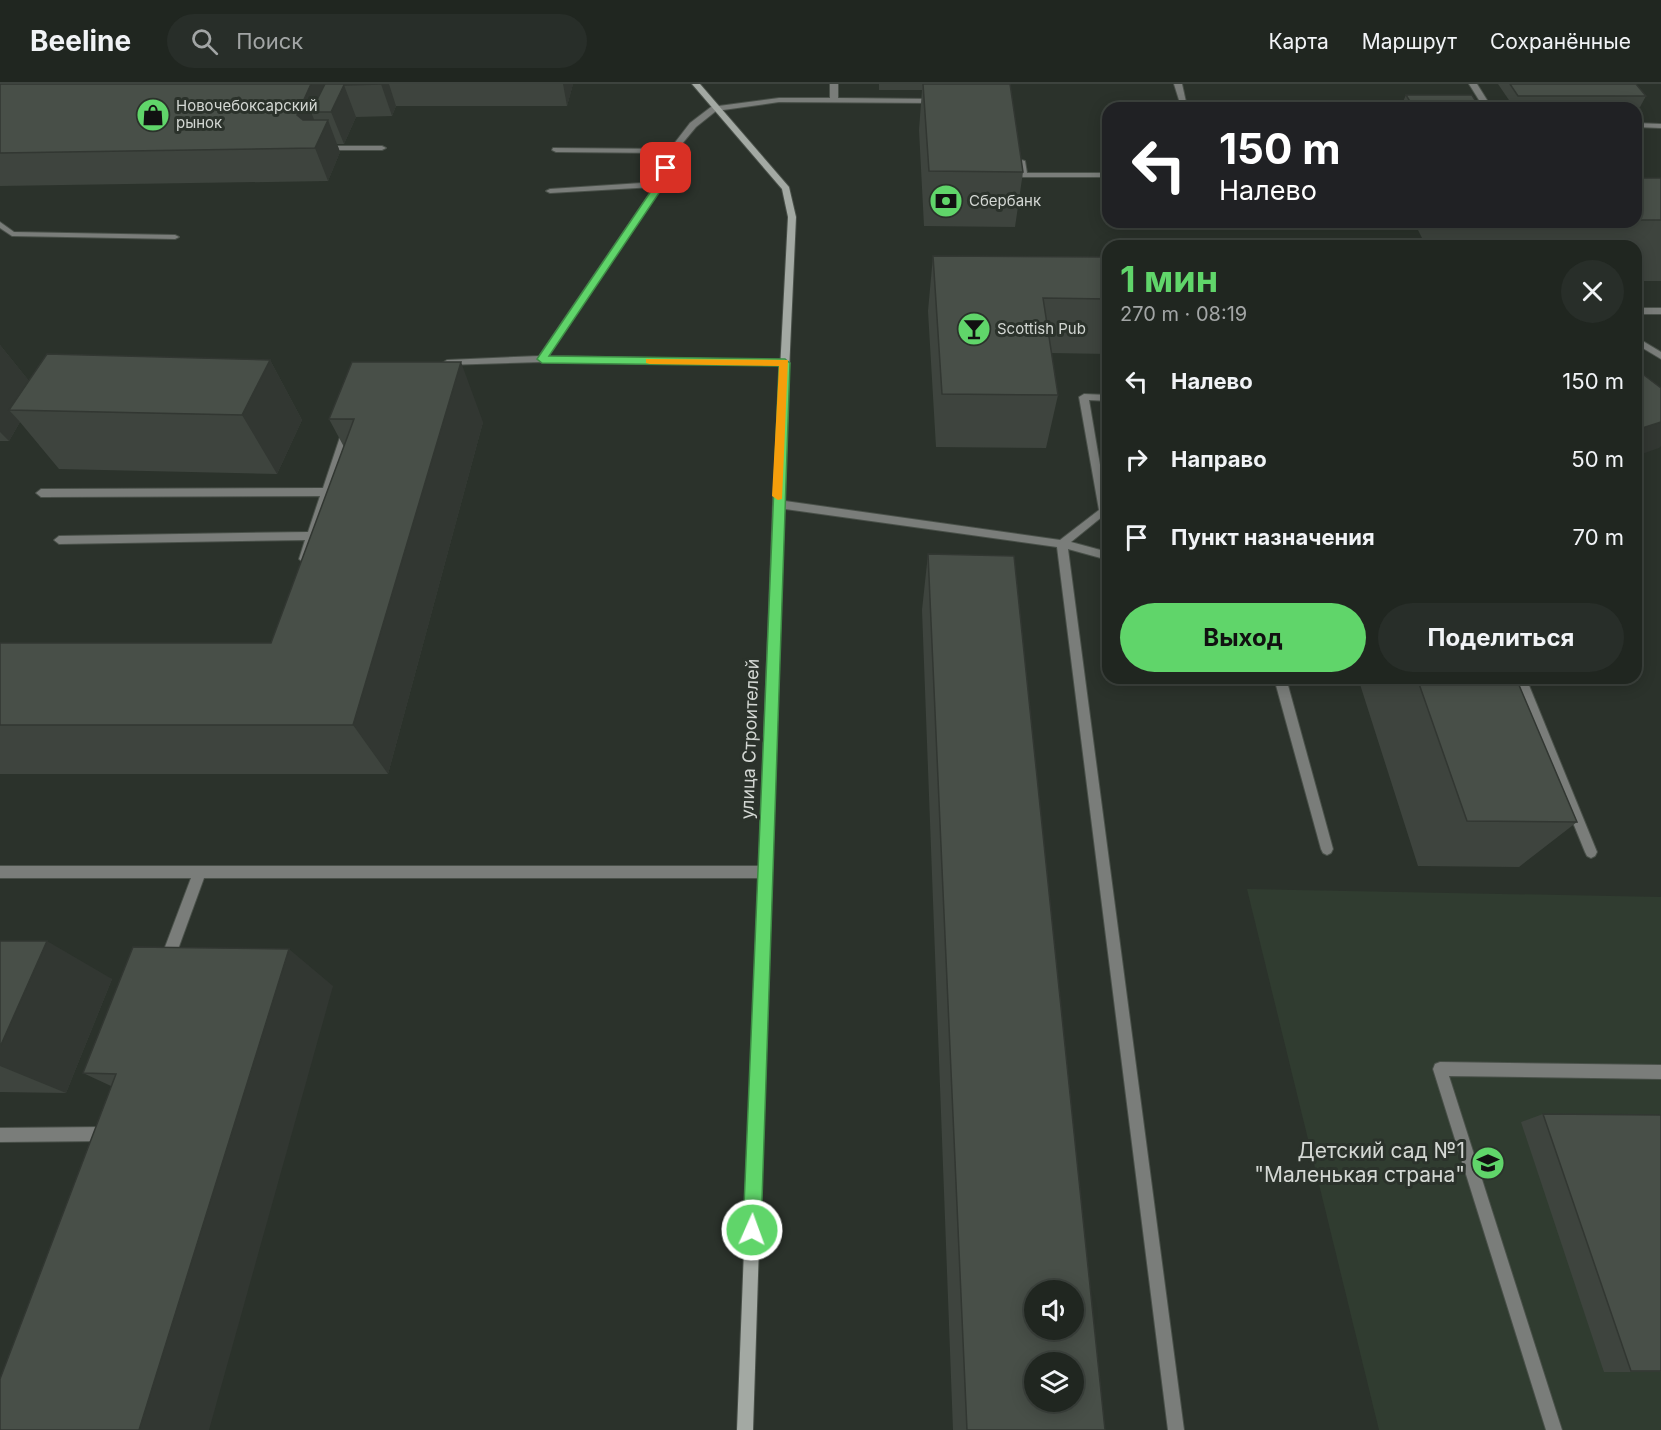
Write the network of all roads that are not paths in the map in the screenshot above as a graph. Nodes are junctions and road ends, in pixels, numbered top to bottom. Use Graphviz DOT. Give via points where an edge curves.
graph roads {
  1 [pos="696,84"];
  2 [pos="834,84"];
  3 [pos="1178,84"];
  4 [pos="1473,84"];
  5 [pos="834,100"];
  6 [pos="1183,100"];
  7 [pos="944,101"];
  8 [pos="1484,102"];
  9 [pos="714,109"];
  10 [pos="1642,125"];
  11 [pos="1661,126"];
  12 [pos="321,137"];
  13 [pos="382,148"];
  14 [pos="556,150"];
  15 [pos="672,151"];
  16 [pos="1020,154"];
  17 [pos="1102,176"];
  18 [pos="660,184"];
  19 [pos="550,191"];
  20 [pos="0,224"];
  21 [pos="175,237"];
  22 [pos="1642,311"];
  23 [pos="1661,311"];
  24 [pos="1642,344"];
  25 [pos="1661,357"];
  26 [pos="542,359"];
  27 [pos="439,363"];
  28 [pos="785,363"];
  29 [pos="1102,398"];
  30 [pos="352,415"];
  31 [pos="327,492"];
  32 [pos="41,493"];
  33 [pos="1102,500"];
  34 [pos="778,504"];
  35 [pos="1102,513"];
  36 [pos="310,536"];
  37 [pos="59,540"];
  38 [pos="1062,543"];
  39 [pos="1102,554"];
  40 [pos="302,568"];
  41 [pos="1282,684"];
  42 [pos="1522,684"];
  43 [pos="1327,849"];
  44 [pos="1591,852"];
  45 [pos="0,872"];
  46 [pos="765,872"];
  47 [pos="199,874"];
  48 [pos="159,982"];
  49 [pos="1661,1072"];
  50 [pos="0,1135"];
  51 [pos="96,1155"];
  52 [pos="745,1430"];
  53 [pos="1176,1430"];
  54 [pos="1554,1430"];
  1 -- 9 [label="street, улица Строителей"];
  2 -- 5 [label="lane"];
  3 -- 6 [label="lane"];
  4 -- 8 [label="lane"];
  5 -- 7 [label="lane"];
  5 -- 9 [label="lane" via="779,100"];
  9 -- 15 [label="lane"];
  9 -- 28 [label="street, улица Строителей" via="786,189 792,217"];
  10 -- 11 [label="lane"];
  12 -- 13 [label="lane" via="316,148"];
  14 -- 15 [label="lane"];
  15 -- 18 [label="lane"];
  16 -- 17 [label="lane" via="1023,175"];
  18 -- 19 [label="lane"];
  18 -- 26 [label="lane"];
  20 -- 21 [label="lane" via="12,234"];
  22 -- 23 [label="lane"];
  24 -- 25 [label="lane"];
  26 -- 27 [label="lane"];
  26 -- 28 [label="lane"];
  28 -- 34 [label="street, улица Строителей"];
  29 -- 33 [label="lane" via="1084,397"];
  30 -- 31 [label="lane"];
  31 -- 32 [label="lane"];
  31 -- 36 [label="lane"];
  34 -- 38 [label="lane"];
  34 -- 46 [label="street, улица Строителей"];
  35 -- 38 [label="lane"];
  36 -- 37 [label="lane"];
  36 -- 40 [label="lane"];
  38 -- 39 [label="lane"];
  38 -- 53 [label="lane"];
  41 -- 43 [label="lane"];
  42 -- 44 [label="lane"];
  45 -- 47 [label="lane"];
  46 -- 47 [label="lane"];
  46 -- 52 [label="street, улица Строителей"];
  47 -- 48 [label="lane"];
  49 -- 54 [label="lane" via="1440,1069"];
  50 -- 51 [label="lane" via="106,1128"];
}
